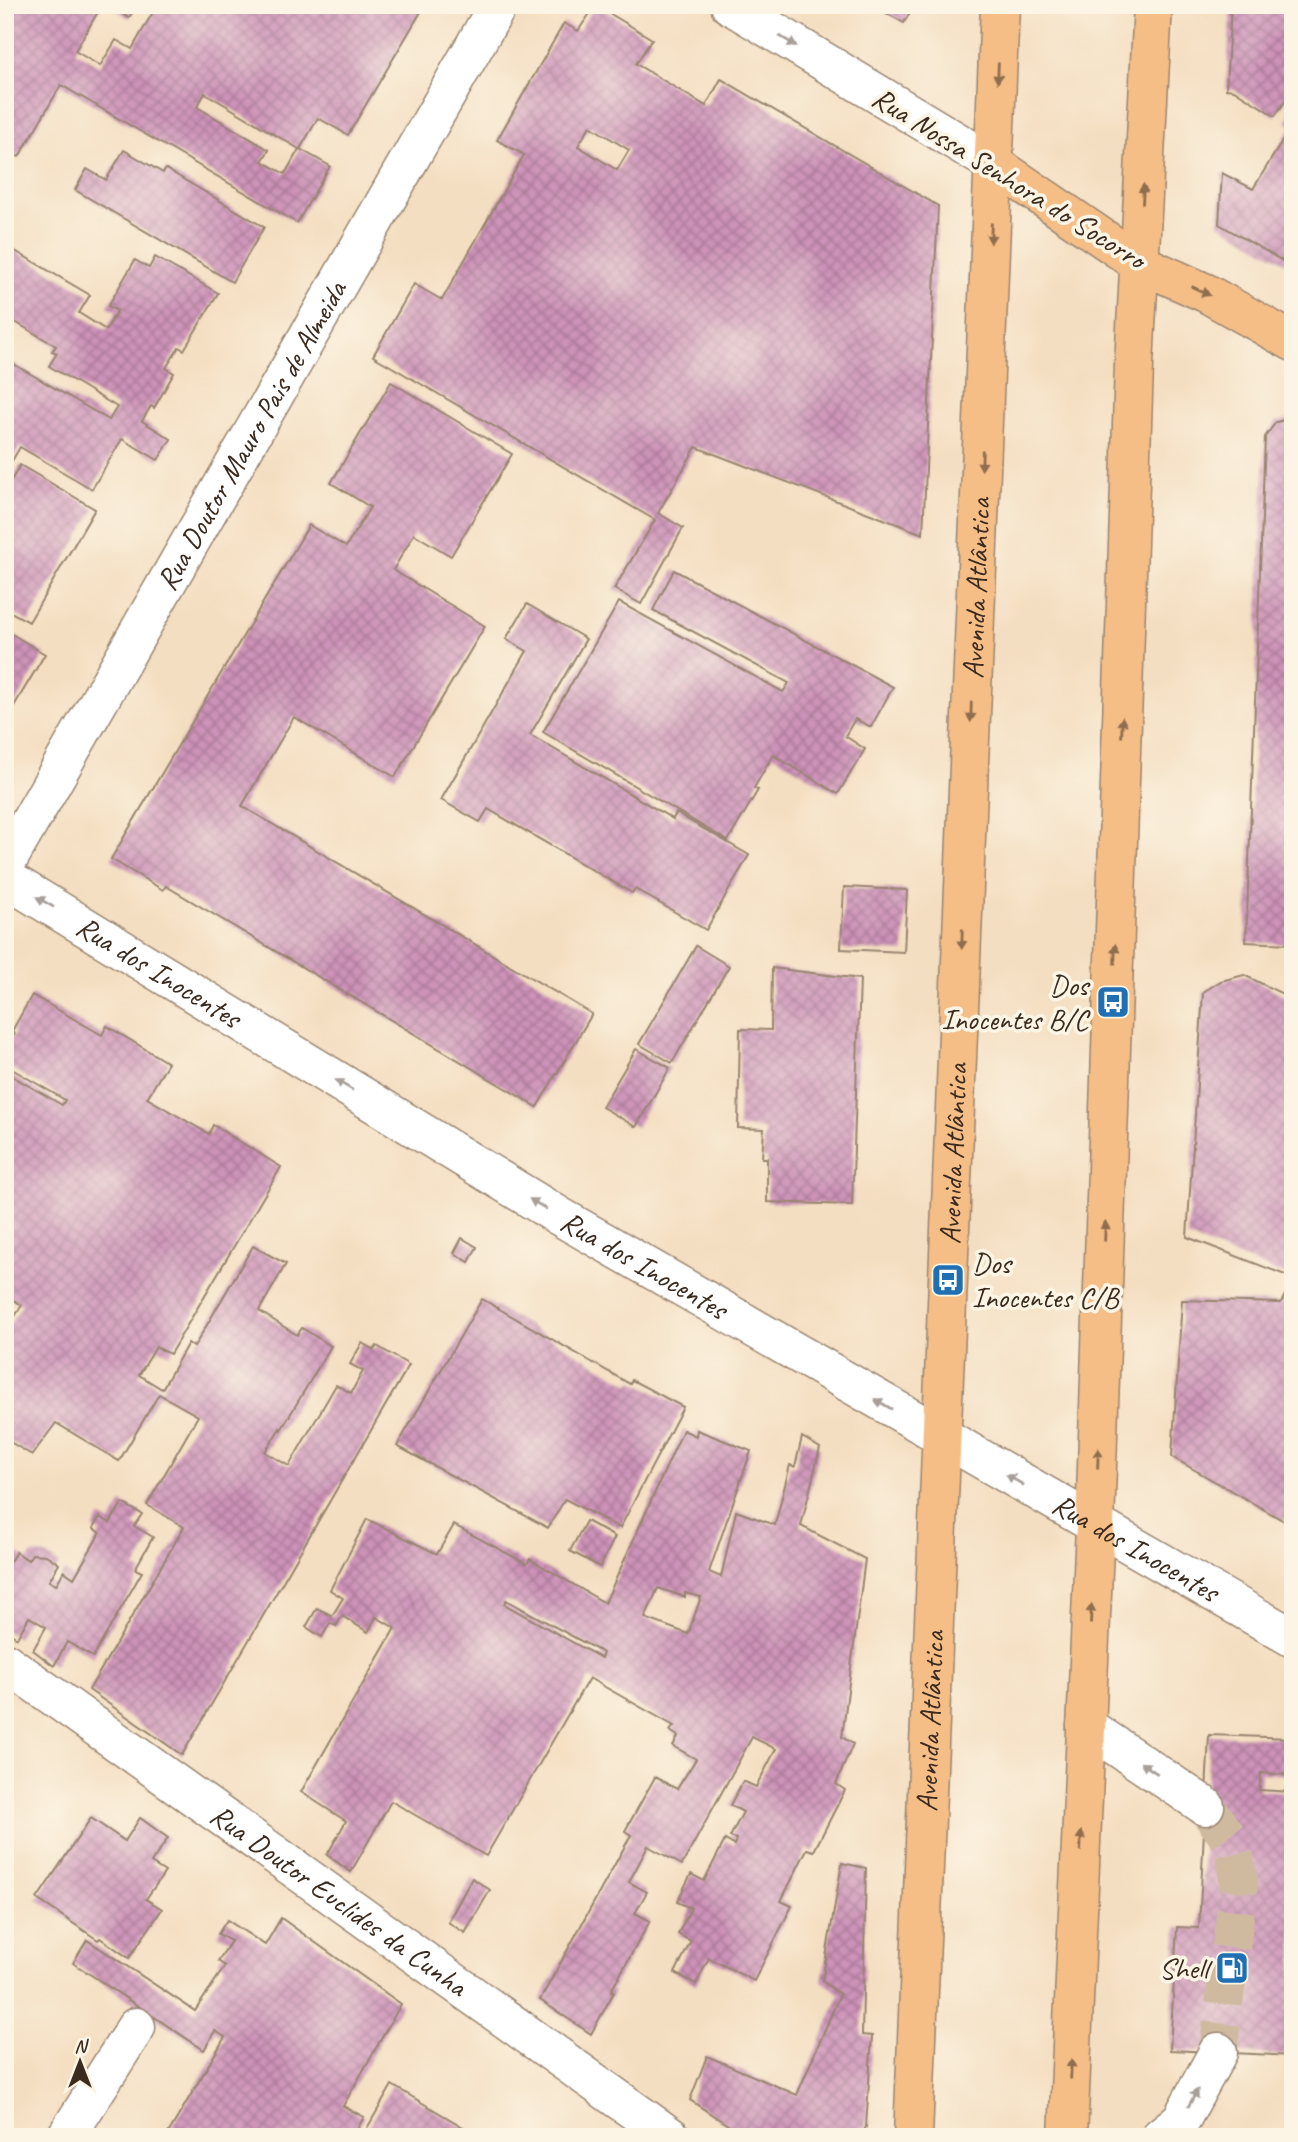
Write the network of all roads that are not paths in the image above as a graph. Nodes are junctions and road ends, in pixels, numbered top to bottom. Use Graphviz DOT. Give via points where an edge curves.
graph roads {
  1 [pos="498,5"];
  2 [pos="730,5"];
  3 [pos="1000,5"];
  4 [pos="1153,5"];
  5 [pos="994,164"];
  6 [pos="1139,263"];
  7 [pos="1293,342"];
  8 [pos="5,865"];
  9 [pos="5,878"];
  10 [pos="942,1437"];
  11 [pos="1096,1526"];
  12 [pos="1293,1638"];
  13 [pos="5,1662"];
  14 [pos="1086,1727"];
  15 [pos="1205,1806"];
  16 [pos="136,2027"];
  17 [pos="1218,2052"];
  18 [pos="66,2137"];
  19 [pos="671,2137"];
  20 [pos="914,2137"];
  21 [pos="1068,2137"];
  22 [pos="1160,2137"];
  1 -- 8 [label="street, Rua Doutor Mauro Pais de Almeida"];
  2 -- 5 [label="street, Rua Nossa Senhora do Socorro, one-way"];
  3 -- 5 [label="main road, Avenida Atlântica, one-way"];
  6 -- 4 [label="main road, one-way"];
  5 -- 6 [label="main road, Rua Nossa Senhora do Socorro"];
  5 -- 10 [label="main road, Avenida Atlântica, one-way"];
  6 -- 7 [label="main road, Rua Nossa Senhora do Socorro, one-way" via="1206,293"];
  11 -- 6 [label="main road, one-way"];
  10 -- 9 [label="street, Rua dos Inocentes, one-way" via="559,1216"];
  11 -- 10 [label="street, Rua dos Inocentes, one-way"];
  10 -- 20 [label="main road, Avenida Atlântica"];
  11 -- 12 [label="street, Rua dos Inocentes"];
  14 -- 11 [label="main road, one-way"];
  13 -- 19 [label="street, Rua Doutor Euclides da Cunha"];
  15 -- 14 [label="street, one-way"];
  21 -- 14 [label="main road, one-way"];
  16 -- 18 [label="street"];
  22 -- 17 [label="street, one-way" via="1181,2120"];
}
